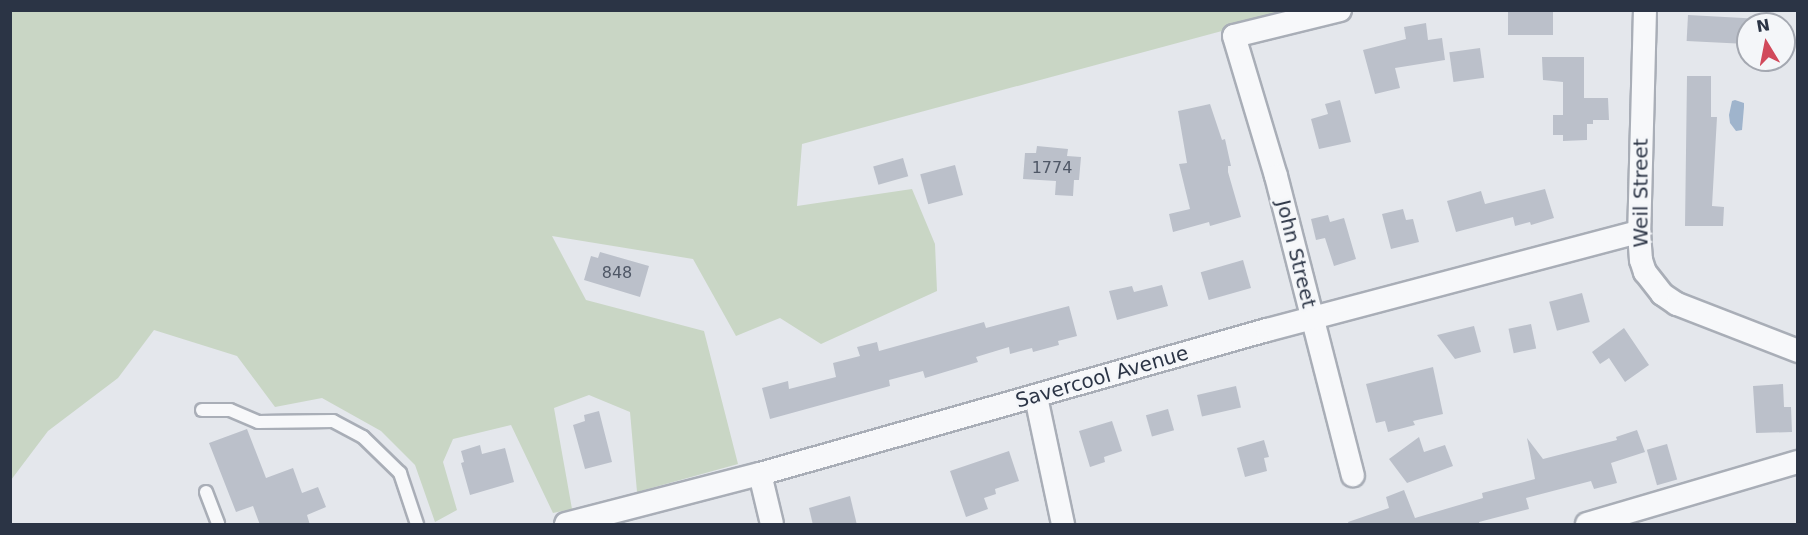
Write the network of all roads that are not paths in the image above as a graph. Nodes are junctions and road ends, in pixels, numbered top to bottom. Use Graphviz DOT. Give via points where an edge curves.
graph roads {
  1 [pos="1340,10"];
  2 [pos="1644,10"];
  3 [pos="1639,232"];
  4 [pos="1312,318"];
  5 [pos="1797,351"];
  6 [pos="1036,397"];
  7 [pos="202,410"];
  8 [pos="1797,462"];
  9 [pos="760,474"];
  10 [pos="1353,475"];
  11 [pos="206,492"];
  12 [pos="218,525"];
  13 [pos="417,525"];
  14 [pos="566,525"];
  15 [pos="772,525"];
  16 [pos="1064,525"];
  17 [pos="1587,525"];
  1 -- 4 [label="street, John Street" via="1234,36 1276,176"];
  2 -- 3 [label="street, Weil Street"];
  3 -- 4 [label="street, Savercool Avenue"];
  3 -- 5 [label="street, Weil Street" via="1645,272 1662,294 1677,304"];
  4 -- 6 [label="street, Savercool Avenue"];
  4 -- 10 [label="street, John Street"];
  6 -- 9 [label="street, Savercool Avenue"];
  6 -- 16 [label="street"];
  7 -- 13 [label="lane" via="230,410 258,422 333,421 363,436 400,473"];
  8 -- 17 [label="street"];
  9 -- 14 [label="street, Savercool Avenue"];
  9 -- 15 [label="street"];
  11 -- 12 [label="lane"];
}
